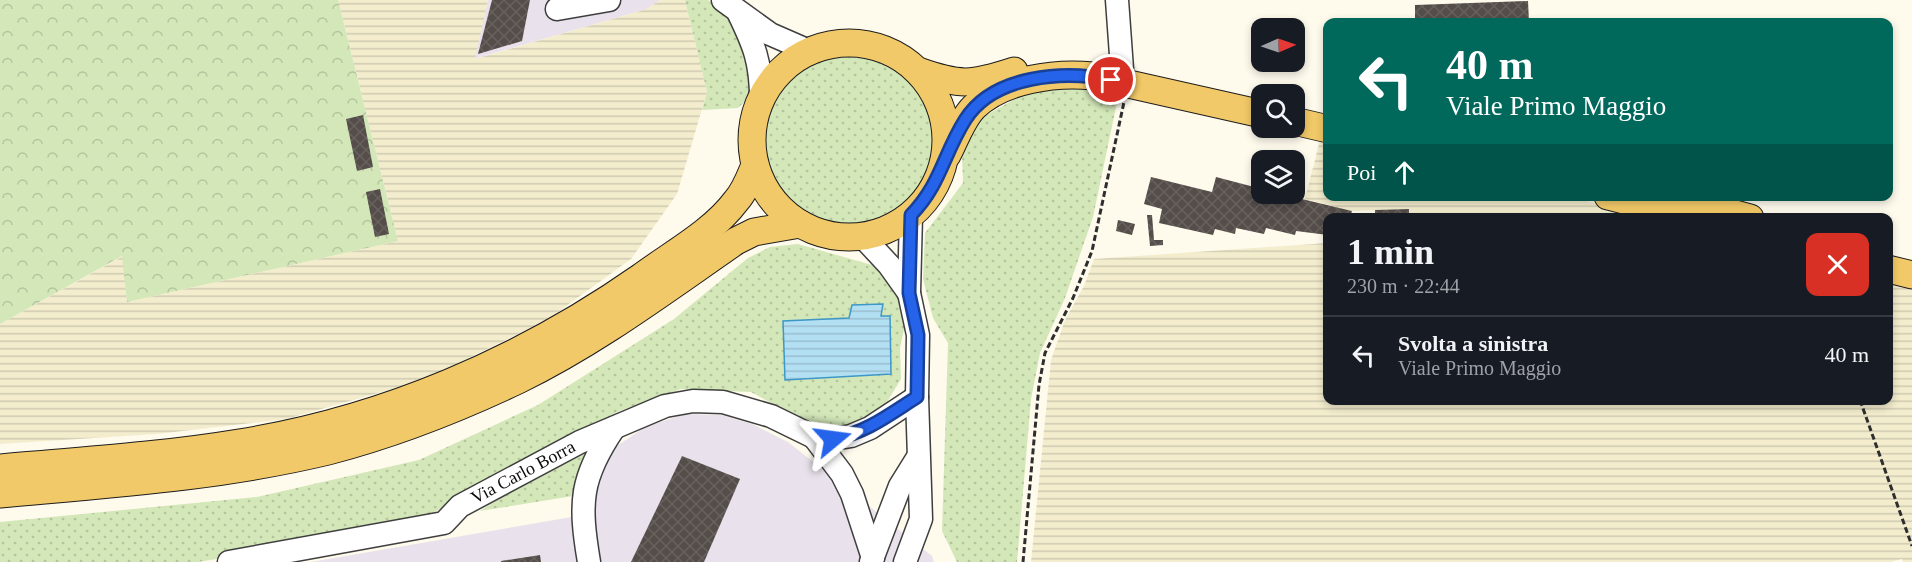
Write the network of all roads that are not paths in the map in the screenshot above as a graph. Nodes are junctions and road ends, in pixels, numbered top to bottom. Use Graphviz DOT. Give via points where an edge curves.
graph roads {
  1 [pos="609,0"];
  2 [pos="1118,0"];
  3 [pos="730,6"];
  4 [pos="557,9"];
  5 [pos="809,51"];
  6 [pos="918,71"];
  7 [pos="1125,76"];
  8 [pos="761,98"];
  9 [pos="1251,98"];
  10 [pos="1305,109"];
  11 [pos="1251,111"];
  12 [pos="1323,113"];
  13 [pos="1305,124"];
  14 [pos="1323,128"];
  15 [pos="944,162"];
  16 [pos="755,165"];
  17 [pos="1628,201"];
  18 [pos="1687,201"];
  19 [pos="1674,213"];
  20 [pos="1731,213"];
  21 [pos="911,215"];
  22 [pos="800,224"];
  23 [pos="862,237"];
  24 [pos="1893,254"];
  25 [pos="1912,259"];
  26 [pos="1893,270"];
  27 [pos="1912,275"];
  28 [pos="909,293"];
  29 [pos="917,397"];
  30 [pos="614,428"];
  31 [pos="814,437"];
  32 [pos="918,457"];
  33 [pos="0,468"];
  34 [pos="0,494"];
  35 [pos="872,560"];
  36 [pos="229,562"];
  37 [pos="589,562"];
  38 [pos="905,562"];
  1 -- 4 [label="street"];
  2 -- 7 [label="street"];
  3 -- 5 [label="street" via="770,34"];
  3 -- 8 [label="street" via="757,50"];
  5 -- 6 [label="main road" via="838,43 867,44 894,53"];
  5 -- 8 [label="main road" via="782,70"];
  6 -- 7 [label="main road" via="965,84 1052,61 1074,61"];
  6 -- 15 [label="main road" via="934,91 944,115"];
  7 -- 9 [label="main road"];
  7 -- 11 [label="main road"];
  7 -- 15 [label="main road" via="1071,74 1006,87 975,106"];
  8 -- 16 [label="main road" via="752,142"];
  10 -- 12 [label="main road"];
  13 -- 14 [label="main road"];
  15 -- 21 [label="main road" via="926,200"];
  16 -- 22 [label="main road" via="775,202"];
  16 -- 33 [label="main road" via="737,201 690,242 562,328 454,382 386,407 240,443"];
  17 -- 19 [label="main road"];
  18 -- 20 [label="main road"];
  21 -- 23 [label="main road" via="888,229"];
  21 -- 28 [label="street"];
  22 -- 23 [label="main road" via="830,235"];
  22 -- 34 [label="main road" via="754,232 736,240 576,349 463,405 392,432 327,451 228,470"];
  23 -- 28 [label="street"];
  24 -- 25 [label="main road"];
  26 -- 27 [label="main road"];
  28 -- 29 [label="street" via="918,335"];
  29 -- 31 [label="street, Via Carlo Borra" via="851,436"];
  29 -- 32 [label="street"];
  30 -- 31 [label="street, Via Carlo Borra" via="665,406 693,401 723,402 771,416"];
  30 -- 36 [label="street, Via Carlo Borra" via="460,506 444,523"];
  30 -- 37 [label="street" via="595,455 585,484 582,506"];
  31 -- 35 [label="street, Via Carlo Borra" via="852,494"];
  32 -- 35 [label="street" via="900,486"];
  32 -- 38 [label="street" via="921,519"];
}
